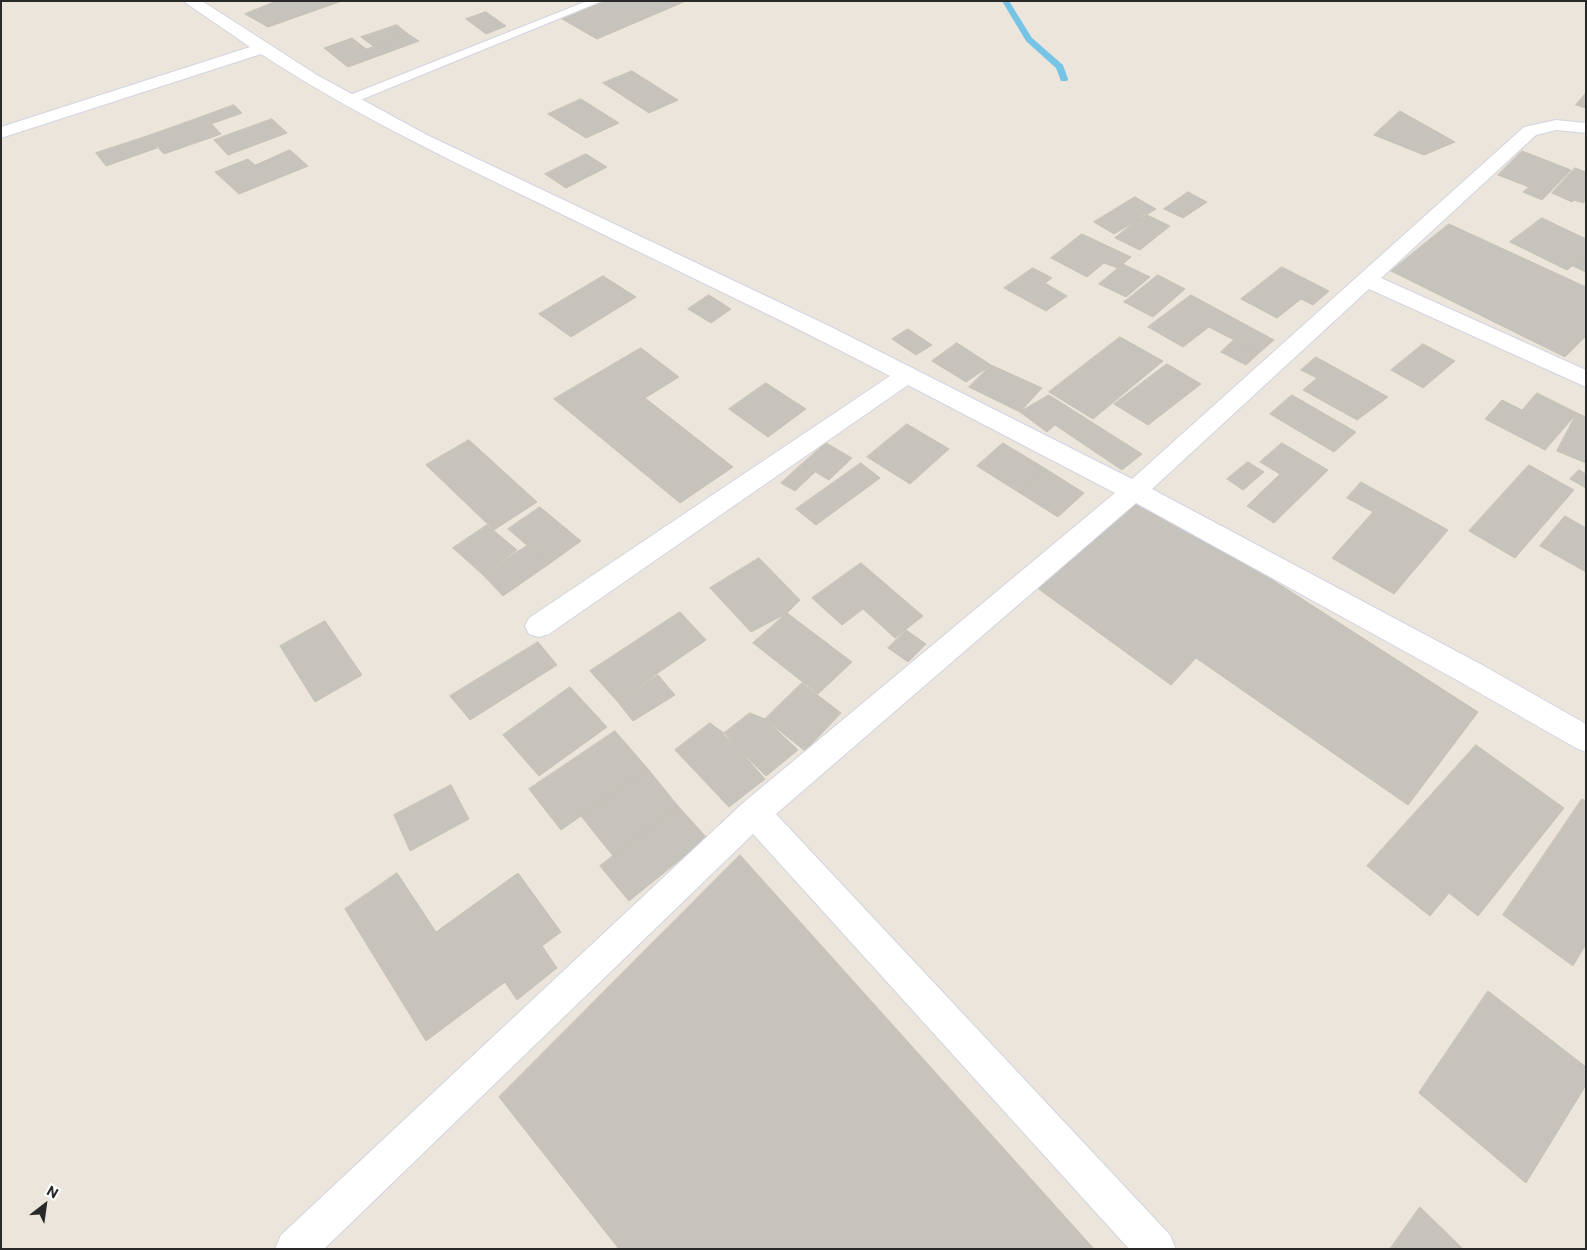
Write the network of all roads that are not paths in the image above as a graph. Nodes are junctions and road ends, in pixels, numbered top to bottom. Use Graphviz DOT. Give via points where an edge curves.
graph roads {
  1 [pos="191,1"];
  2 [pos="597,1"];
  3 [pos="263,48"];
  4 [pos="349,100"];
  5 [pos="1586,128"];
  6 [pos="1,133"];
  7 [pos="1367,280"];
  8 [pos="907,375"];
  9 [pos="1586,379"];
  10 [pos="1134,491"];
  11 [pos="540,626"];
  12 [pos="1586,740"];
  13 [pos="754,813"];
  14 [pos="295,1249"];
  15 [pos="1156,1249"];
  1 -- 3 [label="street"];
  2 -- 4 [label="lane"];
  3 -- 4 [label="street"];
  3 -- 6 [label="street"];
  4 -- 8 [label="street" via="421,139"];
  5 -- 7 [label="street" via="1556,125 1530,131"];
  7 -- 9 [label="street"];
  7 -- 10 [label="street"];
  8 -- 10 [label="street"];
  8 -- 11 [label="street"];
  10 -- 12 [label="street" via="1474,674"];
  10 -- 13 [label="street"];
  13 -- 14 [label="street"];
  13 -- 15 [label="street"];
}
